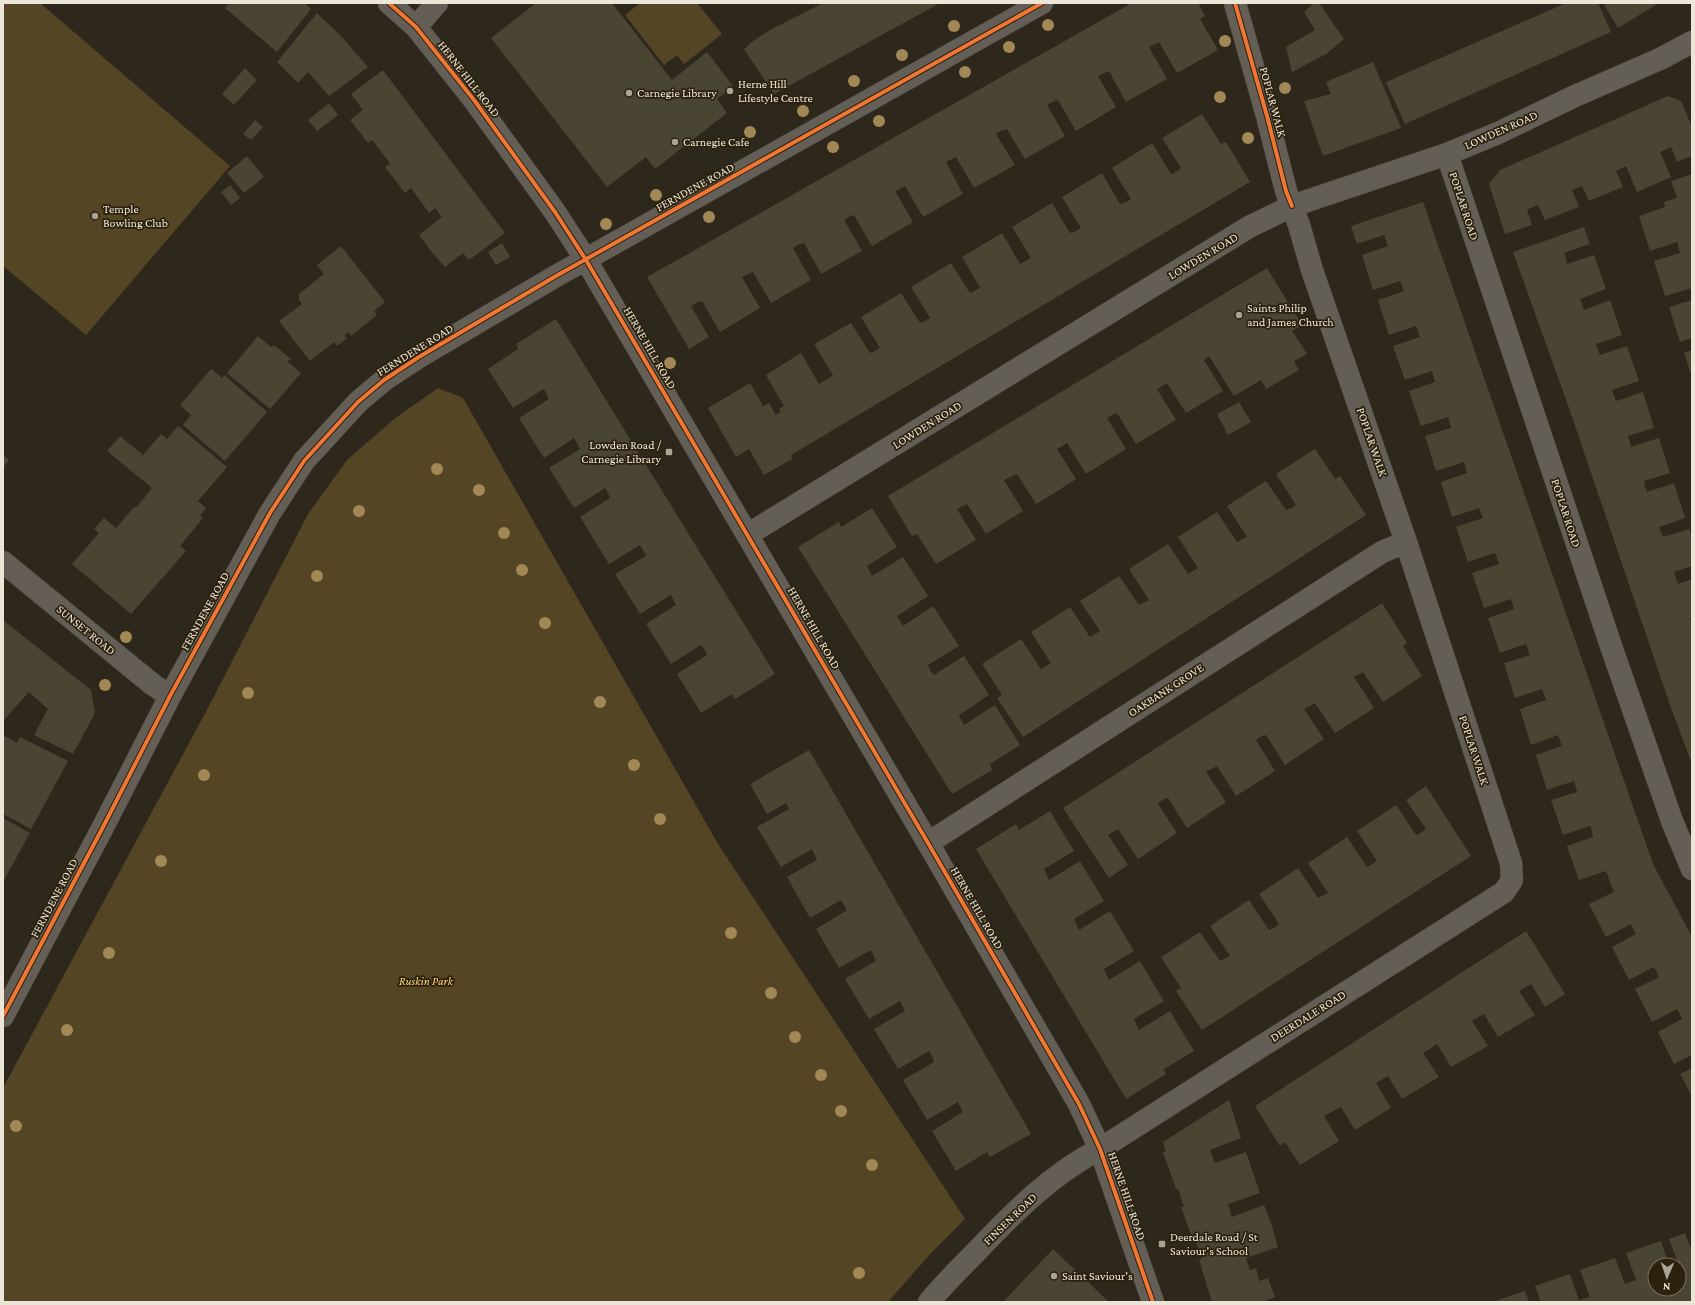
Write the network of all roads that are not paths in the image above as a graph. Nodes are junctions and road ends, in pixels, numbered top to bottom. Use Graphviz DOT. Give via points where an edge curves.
graph roads {
  1 [pos="389,3"];
  2 [pos="437,3"];
  3 [pos="1042,3"];
  4 [pos="1235,3"];
  5 [pos="416,27"];
  6 [pos="1692,42"];
  7 [pos="1447,154"];
  8 [pos="1292,206"];
  9 [pos="586,260"];
  10 [pos="747,535"];
  11 [pos="1406,542"];
  12 [pos="3,562"];
  13 [pos="170,696"];
  14 [pos="928,843"];
  15 [pos="1692,869"];
  16 [pos="1512,880"];
  17 [pos="3,1016"];
  18 [pos="1100,1149"];
  19 [pos="929,1302"];
  20 [pos="1153,1302"];
  1 -- 5 [label="street, HERNE HILL ROAD"];
  2 -- 5 [label="street"];
  3 -- 9 [label="street, FERNDENE ROAD"];
  4 -- 8 [label="street, POPLAR WALK"];
  5 -- 9 [label="street, HERNE HILL ROAD" via="474,100 555,212"];
  6 -- 7 [label="street, LOWDEN ROAD" via="1660,59"];
  7 -- 8 [label="street, LOWDEN ROAD"];
  7 -- 15 [label="street, POPLAR ROAD" via="1613,653 1672,822"];
  8 -- 10 [label="street, LOWDEN ROAD" via="1249,228"];
  8 -- 11 [label="street, POPLAR WALK"];
  9 -- 10 [label="street, HERNE HILL ROAD"];
  9 -- 13 [label="street, FERNDENE ROAD" via="395,372 358,402 337,424 304,461 270,513"];
  10 -- 14 [label="street, HERNE HILL ROAD"];
  11 -- 14 [label="street, OAKBANK GROVE" via="1382,552"];
  11 -- 16 [label="street, POPLAR WALK" via="1511,863"];
  12 -- 13 [label="street, SUNSET ROAD"];
  13 -- 17 [label="street, FERNDENE ROAD"];
  14 -- 18 [label="street, HERNE HILL ROAD" via="1079,1104"];
  16 -- 18 [label="street, DEERDALE ROAD" via="1504,892"];
  18 -- 19 [label="street, FINSEN ROAD" via="1060,1172 1001,1226"];
  18 -- 20 [label="street, HERNE HILL ROAD"];
}
